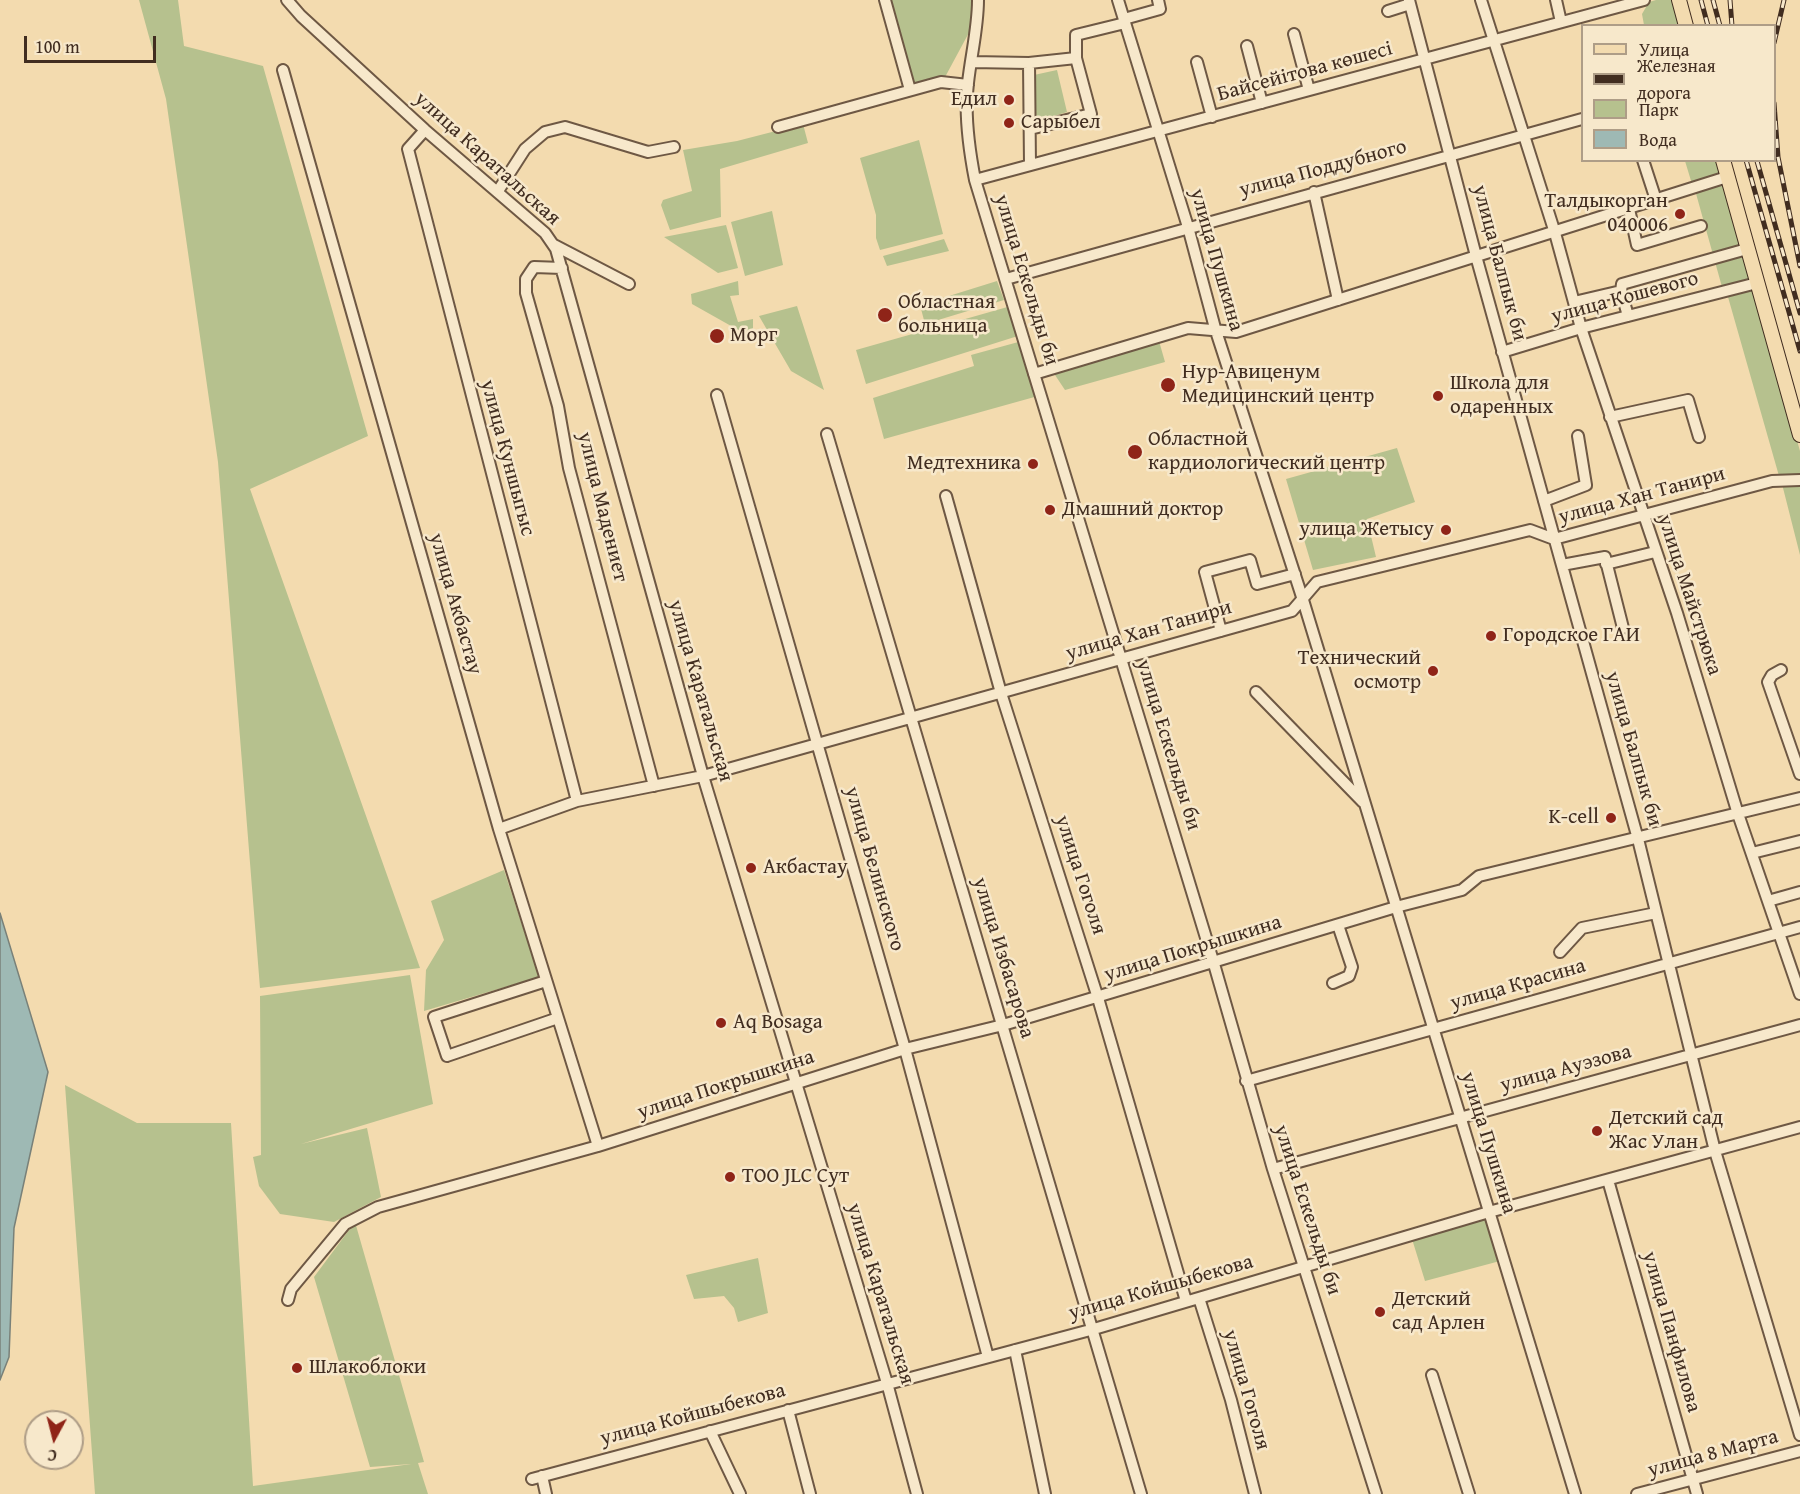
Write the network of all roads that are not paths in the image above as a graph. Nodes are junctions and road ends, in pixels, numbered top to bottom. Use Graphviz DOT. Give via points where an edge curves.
graph roads {
  1 [pos="287,0"];
  2 [pos="885,0"];
  3 [pos="978,0"];
  4 [pos="1118,0"];
  5 [pos="1158,0"];
  6 [pos="1481,0"];
  7 [pos="1556,0"];
  8 [pos="1644,0"];
  9 [pos="1679,0"];
  10 [pos="1409,2"];
  11 [pos="1388,10"];
  12 [pos="1125,21"];
  13 [pos="1561,22"];
  14 [pos="1685,24"];
  15 [pos="1294,34"];
  16 [pos="1494,41"];
  17 [pos="1247,46"];
  18 [pos="1076,58"];
  19 [pos="1424,59"];
  20 [pos="972,62"];
  21 [pos="1197,62"];
  22 [pos="1029,63"];
  23 [pos="283,70"];
  24 [pos="968,85"];
  25 [pos="910,90"];
  26 [pos="1309,90"];
  27 [pos="1263,103"];
  28 [pos="1212,117"];
  29 [pos="1581,119"];
  30 [pos="778,127"];
  31 [pos="1030,129"];
  32 [pos="425,130"];
  33 [pos="1158,132"];
  34 [pos="1524,135"];
  35 [pos="674,147"];
  36 [pos="1449,156"];
  37 [pos="1644,162"];
  38 [pos="1723,162"];
  39 [pos="1030,165"];
  40 [pos="1727,177"];
  41 [pos="975,180"];
  42 [pos="498,191"];
  43 [pos="1314,192"];
  44 [pos="1656,200"];
  45 [pos="1629,209"];
  46 [pos="1188,226"];
  47 [pos="1701,226"];
  48 [pos="1555,233"];
  49 [pos="554,245"];
  50 [pos="1747,249"];
  51 [pos="1476,256"];
  52 [pos="562,268"];
  53 [pos="1006,279"];
  54 [pos="628,284"];
  55 [pos="1757,284"];
  56 [pos="1621,291"];
  57 [pos="1338,300"];
  58 [pos="1574,302"];
  59 [pos="1628,316"];
  60 [pos="1215,328"];
  61 [pos="1581,328"];
  62 [pos="1502,352"];
  63 [pos="1034,374"];
  64 [pos="717,395"];
  65 [pos="1610,417"];
  66 [pos="827,434"];
  67 [pos="1800,435"];
  68 [pos="1578,436"];
  69 [pos="1699,437"];
  70 [pos="1800,480"];
  71 [pos="946,496"];
  72 [pos="1544,501"];
  73 [pos="1642,516"];
  74 [pos="1554,539"];
  75 [pos="1655,552"];
  76 [pos="1606,564"];
  77 [pos="1562,565"];
  78 [pos="1295,574"];
  79 [pos="1303,600"];
  80 [pos="1623,628"];
  81 [pos="1221,632"];
  82 [pos="1122,660"];
  83 [pos="1781,670"];
  84 [pos="1256,692"];
  85 [pos="1001,693"];
  86 [pos="911,718"];
  87 [pos="819,744"];
  88 [pos="1800,774"];
  89 [pos="704,776"];
  90 [pos="654,786"];
  91 [pos="1800,798"];
  92 [pos="577,801"];
  93 [pos="1365,804"];
  94 [pos="1738,814"];
  95 [pos="499,829"];
  96 [pos="1638,839"];
  97 [pos="1800,842"];
  98 [pos="1752,853"];
  99 [pos="1800,892"];
  100 [pos="1768,901"];
  101 [pos="1396,907"];
  102 [pos="1656,913"];
  103 [pos="1338,925"];
  104 [pos="1800,927"];
  105 [pos="1779,933"];
  106 [pos="1560,952"];
  107 [pos="1669,963"];
  108 [pos="1214,964"];
  109 [pos="546,981"];
  110 [pos="1333,983"];
  111 [pos="1800,994"];
  112 [pos="1098,998"];
  113 [pos="558,1018"];
  114 [pos="1003,1025"];
  115 [pos="1800,1025"];
  116 [pos="1432,1029"];
  117 [pos="905,1049"];
  118 [pos="1691,1054"];
  119 [pos="1246,1081"];
  120 [pos="796,1083"];
  121 [pos="1460,1118"];
  122 [pos="1800,1127"];
  123 [pos="598,1146"];
  124 [pos="1715,1151"];
  125 [pos="1273,1169"];
  126 [pos="1608,1180"];
  127 [pos="1489,1212"];
  128 [pos="1305,1266"];
  129 [pos="1199,1298"];
  130 [pos="288,1300"];
  131 [pos="1186,1302"];
  132 [pos="1094,1329"];
  133 [pos="1015,1350"];
  134 [pos="988,1357"];
  135 [pos="1432,1376"];
  136 [pos="886,1383"];
  137 [pos="788,1410"];
  138 [pos="710,1431"];
  139 [pos="1800,1435"];
  140 [pos="1800,1451"];
  141 [pos="1692,1479"];
  142 [pos="546,1494"];
  143 [pos="740,1494"];
  144 [pos="810,1494"];
  145 [pos="917,1494"];
  146 [pos="1045,1494"];
  147 [pos="1141,1494"];
  148 [pos="1255,1494"];
  149 [pos="1376,1494"];
  150 [pos="1469,1494"];
  151 [pos="1575,1494"];
  152 [pos="1637,1494"];
  153 [pos="1697,1494"];
  1 -- 32 [label="street, улица Каратальская"];
  2 -- 25 [label="street"];
  3 -- 20 [label="street, улица Ескельды би"];
  4 -- 12 [label="street, улица Пушкина"];
  5 -- 12 [label="street" via="1160,9"];
  6 -- 16 [label="street, улица Майстрюка"];
  7 -- 13 [label="street"];
  8 -- 13 [label="street, Байсейітова көшесі"];
  9 -- 14 [label="main road"];
  10 -- 11 [label="street, улица Балпык би"];
  10 -- 19 [label="street, улица Балпык би"];
  12 -- 18 [label="street" via="1076,35"];
  12 -- 33 [label="street, улица Пушкина"];
  13 -- 16 [label="street, Байсейітова көшесі"];
  15 -- 26 [label="street"];
  16 -- 19 [label="street, Байсейітова көшесі"];
  16 -- 34 [label="street, улица Майстрюка"];
  17 -- 27 [label="street"];
  18 -- 22 [label="street"];
  18 -- 31 [label="street" via="1091,114"];
  19 -- 26 [label="street, Байсейітова көшесі"];
  19 -- 36 [label="street, улица Балпык би"];
  20 -- 22 [label="street"];
  20 -- 24 [label="street, улица Ескельды би"];
  21 -- 28 [label="street"];
  22 -- 31 [label="street"];
  23 -- 95 [label="street, улица Акбастау"];
  24 -- 25 [label="street" via="941,82"];
  24 -- 41 [label="street, улица Ескельды би"];
  25 -- 30 [label="street"];
  26 -- 27 [label="street, Байсейітова көшесі"];
  27 -- 28 [label="street, Байсейітова көшесі"];
  28 -- 33 [label="street, Байсейітова көшесі"];
  29 -- 34 [label="street, улица Поддубного"];
  31 -- 39 [label="street"];
  32 -- 42 [label="street, улица Каратальская"];
  32 -- 92 [label="street, улица Куншыгыс" via="408,149"];
  33 -- 39 [label="street, Байсейітова көшесі"];
  33 -- 46 [label="street, улица Пушкина"];
  34 -- 36 [label="street, улица Поддубного"];
  34 -- 48 [label="street, улица Майстрюка"];
  35 -- 42 [label="street" via="648,152 565,127 545,132 525,149"];
  36 -- 43 [label="street, улица Поддубного"];
  36 -- 51 [label="street, улица Балпык би"];
  37 -- 44 [label="street"];
  38 -- 40 [label="main road"];
  39 -- 41 [label="street, Байсейітова көшесі"];
  40 -- 44 [label="street"];
  40 -- 50 [label="main road"];
  41 -- 53 [label="street, улица Ескельды би"];
  42 -- 49 [label="street, улица Каратальская" via="545,232"];
  43 -- 46 [label="street, улица Поддубного"];
  43 -- 57 [label="street"];
  44 -- 45 [label="street"];
  45 -- 47 [label="street" via="1637,245"];
  45 -- 48 [label="street"];
  46 -- 53 [label="street, улица Поддубного"];
  46 -- 60 [label="street, улица Пушкина"];
  48 -- 51 [label="street"];
  48 -- 58 [label="street, улица Майстрюка"];
  49 -- 52 [label="street, улица Каратальская"];
  49 -- 54 [label="street"];
  50 -- 55 [label="main road"];
  50 -- 56 [label="street" via="1622,285"];
  51 -- 57 [label="street"];
  51 -- 62 [label="street, улица Балпык би"];
  52 -- 89 [label="street, улица Каратальская"];
  52 -- 90 [label="street, улица Мадениет" via="534,267 526,279 526,293"];
  53 -- 63 [label="street, улица Ескельды би"];
  55 -- 59 [label="street, улица Кошевого"];
  55 -- 67 [label="main road"];
  56 -- 58 [label="street"];
  56 -- 59 [label="street"];
  57 -- 60 [label="street" via="1236,332"];
  58 -- 61 [label="street, улица Майстрюка"];
  59 -- 61 [label="street, улица Кошевого"];
  60 -- 63 [label="street" via="1188,328"];
  60 -- 78 [label="street, улица Пушкина"];
  61 -- 62 [label="street, улица Кошевого"];
  61 -- 65 [label="street, улица Майстрюка"];
  62 -- 72 [label="street, улица Балпык би"];
  63 -- 82 [label="street, улица Ескельды би"];
  64 -- 87 [label="street, улица Белинского"];
  65 -- 69 [label="street" via="1688,400"];
  65 -- 73 [label="street, улица Майстрюка"];
  66 -- 86 [label="street, улица Избасарова"];
  68 -- 72 [label="street" via="1586,485"];
  70 -- 73 [label="street, улица Хан Танири" via="1772,481"];
  71 -- 85 [label="street, улица Гоголя"];
  72 -- 74 [label="street, улица Балпык би"];
  73 -- 74 [label="street, улица Хан Танири"];
  73 -- 75 [label="street, улица Майстрюка"];
  74 -- 77 [label="street, улица Балпык би"];
  74 -- 79 [label="street, улица Хан Танири" via="1530,530 1317,582"];
  75 -- 76 [label="street"];
  75 -- 94 [label="street, улица Майстрюка"];
  76 -- 77 [label="street" via="1605,557"];
  76 -- 80 [label="street"];
  77 -- 96 [label="street, улица Балпык би"];
  78 -- 79 [label="street, улица Пушкина"];
  78 -- 81 [label="street" via="1257,584 1250,560 1205,572"];
  79 -- 81 [label="street, улица Хан Танири" via="1292,611"];
  79 -- 93 [label="street, улица Пушкина"];
  81 -- 82 [label="street, улица Хан Танири"];
  82 -- 85 [label="street, улица Хан Танири"];
  82 -- 108 [label="street, улица Ескельды би"];
  83 -- 88 [label="street" via="1768,682"];
  84 -- 93 [label="street, улица Пушкина"];
  85 -- 86 [label="street, улица Хан Танири"];
  85 -- 112 [label="street, улица Гоголя"];
  86 -- 87 [label="street, улица Хан Танири"];
  86 -- 114 [label="street, улица Избасарова"];
  87 -- 89 [label="street, улица Хан Танири"];
  87 -- 117 [label="street, улица Белинского"];
  89 -- 90 [label="street, улица Хан Танири"];
  89 -- 120 [label="street, улица Каратальская"];
  90 -- 92 [label="street, улица Хан Танири"];
  91 -- 94 [label="street, улица Покрышкина"];
  92 -- 95 [label="street, улица Хан Танири"];
  93 -- 101 [label="street, улица Пушкина"];
  94 -- 96 [label="street, улица Покрышкина"];
  94 -- 98 [label="street, улица Майстрюка"];
  95 -- 109 [label="street, улица Акбастау"];
  96 -- 101 [label="street, улица Покрышкина" via="1479,876 1462,890"];
  96 -- 102 [label="street, улица Балпык би"];
  97 -- 98 [label="street"];
  98 -- 100 [label="street, улица Майстрюка"];
  99 -- 100 [label="street"];
  100 -- 105 [label="street, улица Майстрюка"];
  101 -- 103 [label="street, улица Покрышкина"];
  101 -- 116 [label="street, улица Пушкина"];
  102 -- 106 [label="street" via="1582,928"];
  102 -- 107 [label="street, улица Балпык би"];
  103 -- 108 [label="street, улица Покрышкина"];
  103 -- 110 [label="street" via="1352,967 1349,976"];
  104 -- 105 [label="street, улица Красина"];
  105 -- 107 [label="street, улица Красина"];
  105 -- 111 [label="street, улица Майстрюка"];
  107 -- 116 [label="street, улица Красина"];
  107 -- 118 [label="street, улица Балпык би"];
  108 -- 112 [label="street, улица Покрышкина"];
  108 -- 119 [label="street, улица Ескельды би"];
  109 -- 113 [label="street, улица Акбастау"];
  109 -- 113 [label="street" via="434,1017 447,1056"];
  112 -- 114 [label="street, улица Покрышкина"];
  112 -- 131 [label="street, улица Гоголя"];
  113 -- 123 [label="street, улица Акбастау"];
  114 -- 117 [label="street, улица Покрышкина"];
  114 -- 132 [label="street, улица Избасарова"];
  115 -- 118 [label="street, улица Ауэзова"];
  116 -- 119 [label="street, улица Красина"];
  116 -- 121 [label="street, улица Пушкина"];
  117 -- 120 [label="street, улица Покрышкина"];
  117 -- 134 [label="street, улица Белинского"];
  118 -- 121 [label="street, улица Ауэзова"];
  118 -- 124 [label="street, улица Балпык би"];
  119 -- 125 [label="street, улица Ескельды би"];
  120 -- 123 [label="street, улица Покрышкина"];
  120 -- 136 [label="street, улица Каратальская"];
  121 -- 125 [label="street, улица Ауэзова"];
  121 -- 127 [label="street, улица Пушкина"];
  122 -- 124 [label="street, улица Койшыбекова"];
  123 -- 130 [label="street, улица Покрышкина" via="378,1207 345,1224 291,1289"];
  124 -- 126 [label="street, улица Койшыбекова"];
  124 -- 139 [label="street, улица Балпык би"];
  125 -- 128 [label="street, улица Ескельды би"];
  126 -- 127 [label="street, улица Койшыбекова"];
  126 -- 141 [label="street, улица Панфилова"];
  127 -- 128 [label="street, улица Койшыбекова"];
  127 -- 151 [label="street, улица Пушкина"];
  128 -- 129 [label="street, улица Койшыбекова"];
  128 -- 149 [label="street, улица Ескельды би"];
  129 -- 131 [label="street, улица Койшыбекова"];
  129 -- 148 [label="street, улица Гоголя"];
  131 -- 132 [label="street, улица Койшыбекова"];
  132 -- 133 [label="street, улица Койшыбекова"];
  132 -- 147 [label="street, улица Избасарова"];
  133 -- 134 [label="street, улица Койшыбекова"];
  133 -- 146 [label="street"];
  134 -- 136 [label="street, улица Койшыбекова"];
  135 -- 150 [label="street"];
  136 -- 137 [label="street, улица Койшыбекова"];
  136 -- 145 [label="street, улица Каратальская"];
  137 -- 138 [label="street, улица Койшыбекова"];
  137 -- 144 [label="street"];
  138 -- 142 [label="street, улица Койшыбекова" via="537,1478"];
  138 -- 143 [label="street"];
  140 -- 141 [label="street, улица 8 Марта"];
  141 -- 152 [label="street, улица 8 Марта"];
  141 -- 153 [label="street, улица Панфилова"];
}
